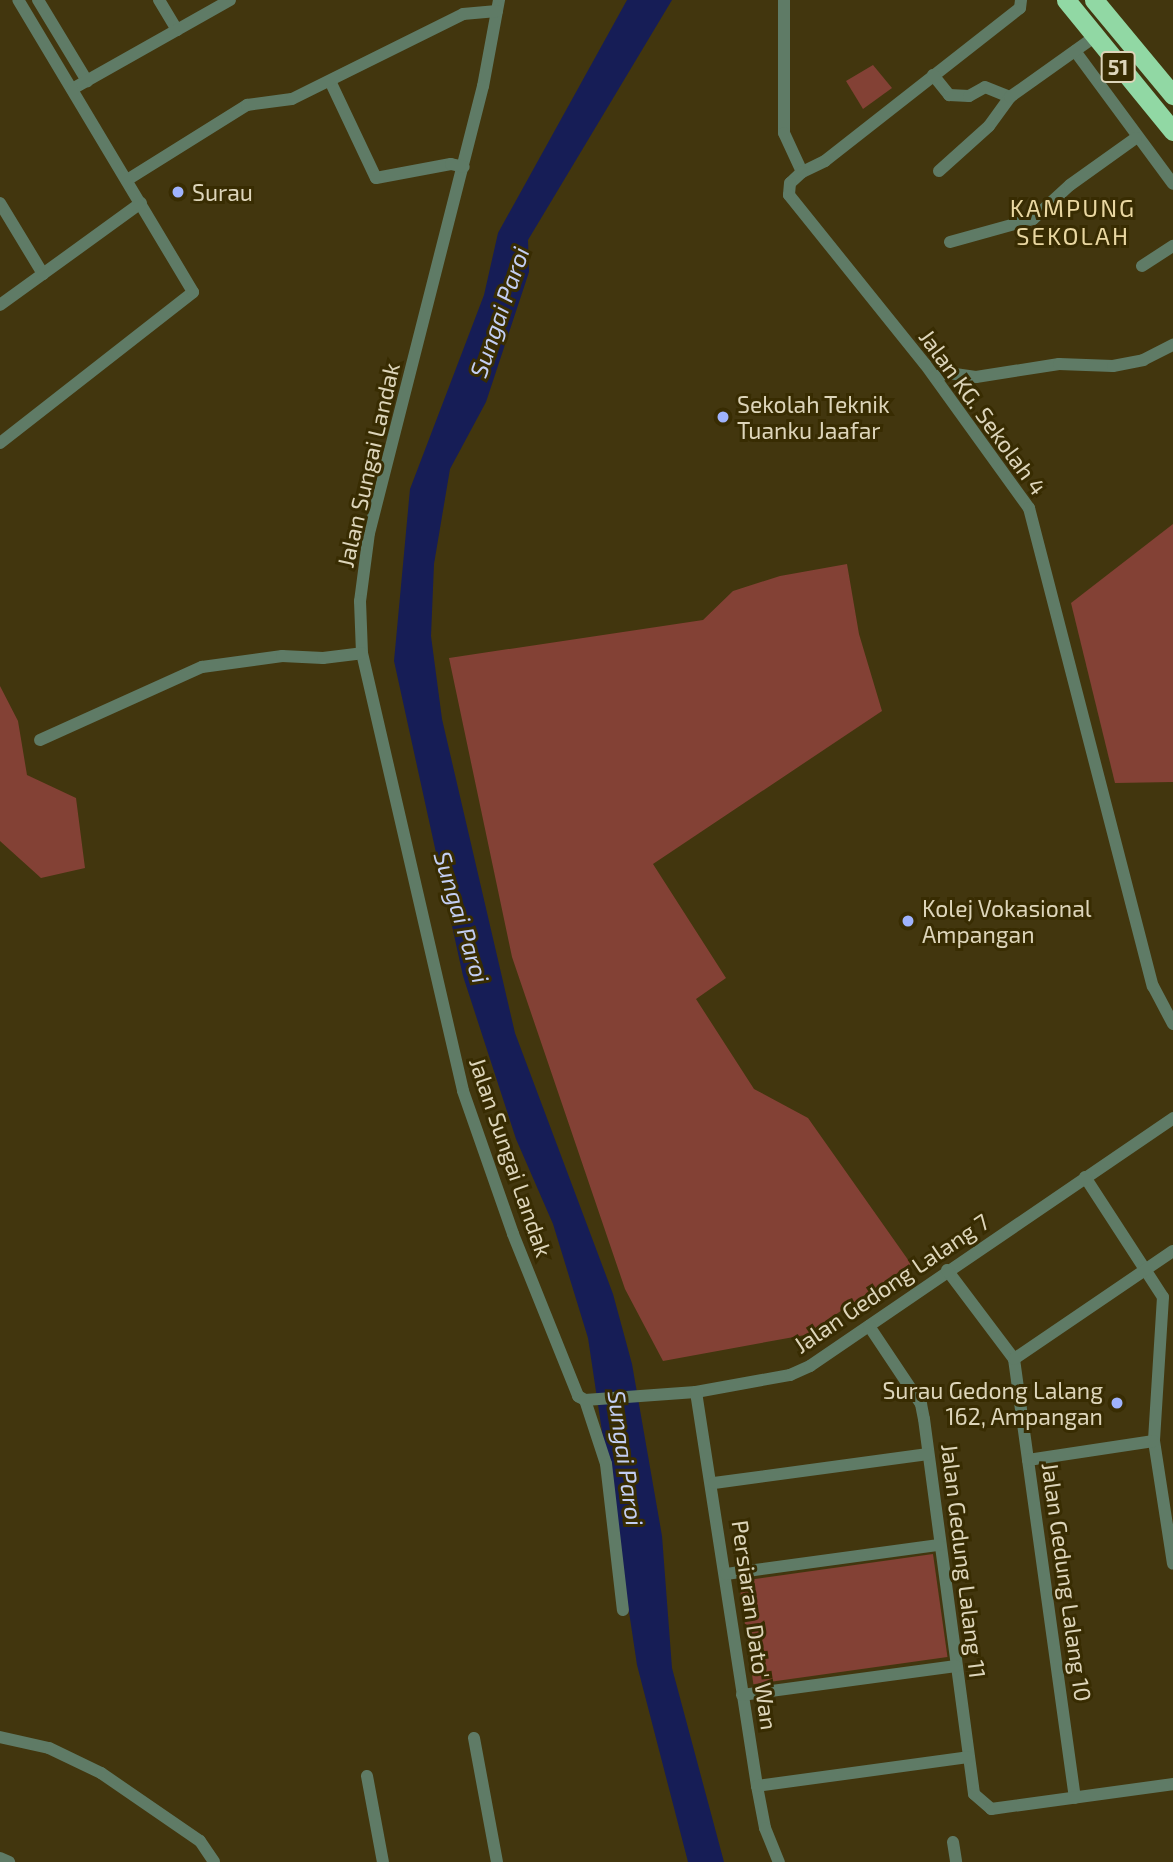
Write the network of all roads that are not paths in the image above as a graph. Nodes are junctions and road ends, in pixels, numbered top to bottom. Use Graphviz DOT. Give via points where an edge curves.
graph roads {
  1 [pos="18,0"];
  2 [pos="38,0"];
  3 [pos="159,0"];
  4 [pos="230,0"];
  5 [pos="784,0"];
  6 [pos="1021,0"];
  7 [pos="1066,0"];
  8 [pos="1094,0"];
  9 [pos="498,6"];
  10 [pos="177,30"];
  11 [pos="1093,38"];
  12 [pos="1075,51"];
  13 [pos="933,75"];
  14 [pos="87,81"];
  15 [pos="331,83"];
  16 [pos="74,88"];
  17 [pos="1173,95"];
  18 [pos="1010,97"];
  19 [pos="1173,131"];
  20 [pos="1136,138"];
  21 [pos="464,167"];
  22 [pos="939,171"];
  23 [pos="802,172"];
  24 [pos="128,180"];
  25 [pos="1173,184"];
  26 [pos="0,203"];
  27 [pos="141,203"];
  28 [pos="950,242"];
  29 [pos="1173,246"];
  30 [pos="1142,266"];
  31 [pos="43,274"];
  32 [pos="0,305"];
  33 [pos="1173,345"];
  34 [pos="935,377"];
  35 [pos="0,443"];
  36 [pos="362,653"];
  37 [pos="40,740"];
  38 [pos="1173,1024"];
  39 [pos="1173,1118"];
  40 [pos="1084,1177"];
  41 [pos="1173,1251"];
  42 [pos="1146,1269"];
  43 [pos="947,1270"];
  44 [pos="869,1325"];
  45 [pos="1014,1359"];
  46 [pos="696,1392"];
  47 [pos="585,1400"];
  48 [pos="1154,1441"];
  49 [pos="928,1454"];
  50 [pos="1028,1460"];
  51 [pos="714,1483"];
  52 [pos="1167,1491"];
  53 [pos="939,1545"];
  54 [pos="1173,1564"];
  55 [pos="726,1574"];
  56 [pos="623,1610"];
  57 [pos="956,1666"];
  58 [pos="742,1695"];
  59 [pos="0,1737"];
  60 [pos="474,1738"];
  61 [pos="968,1756"];
  62 [pos="367,1776"];
  63 [pos="1173,1784"];
  64 [pos="757,1786"];
  65 [pos="1075,1798"];
  66 [pos="953,1842"];
  67 [pos="0,1858"];
  68 [pos="9,1862"];
  69 [pos="214,1862"];
  70 [pos="383,1862"];
  71 [pos="497,1862"];
  72 [pos="779,1862"];
  73 [pos="956,1862"];
  1 -- 16 [label="street"];
  2 -- 14 [label="street"];
  3 -- 10 [label="street"];
  4 -- 10 [label="street"];
  5 -- 23 [label="street" via="784,133"];
  6 -- 13 [label="street" via="1020,8"];
  7 -- 11 [label="highway, 51"];
  8 -- 17 [label="highway, 51"];
  9 -- 15 [label="street" via="463,14"];
  9 -- 21 [label="street, Jalan Sungai Landak"];
  10 -- 14 [label="street"];
  11 -- 12 [label="street"];
  11 -- 19 [label="highway, 51"];
  12 -- 18 [label="street"];
  12 -- 20 [label="street"];
  13 -- 18 [label="street" via="949,95 969,96 985,87"];
  13 -- 23 [label="street" via="825,161"];
  14 -- 16 [label="street"];
  15 -- 21 [label="street" via="376,178 451,164"];
  15 -- 24 [label="street" via="292,99 247,105"];
  16 -- 24 [label="street"];
  18 -- 22 [label="street" via="989,126"];
  20 -- 25 [label="street"];
  20 -- 28 [label="street" via="1070,185 1033,219"];
  21 -- 36 [label="street, Jalan Sungai Landak" via="369,533 360,601"];
  23 -- 34 [label="street, Jalan KG. Sekolah 4" via="790,183 789,195"];
  24 -- 27 [label="street"];
  26 -- 31 [label="street"];
  27 -- 31 [label="street"];
  27 -- 35 [label="street" via="192,286 191,297"];
  29 -- 30 [label="street"];
  31 -- 32 [label="street"];
  33 -- 34 [label="street" via="1143,360 1113,366 1059,363 976,377 948,373"];
  34 -- 38 [label="street, Jalan KG. Sekolah 4" via="1029,508 1153,986"];
  36 -- 37 [label="street" via="323,658 282,656 202,667"];
  36 -- 47 [label="street, Jalan Sungai Landak" via="467,1103 539,1301 578,1396"];
  39 -- 40 [label="street, Jalan Gedong Lalang 7"];
  40 -- 42 [label="street"];
  40 -- 43 [label="street, Jalan Gedong Lalang 7"];
  41 -- 42 [label="street"];
  42 -- 45 [label="street"];
  42 -- 48 [label="street" via="1163,1297 1165,1314"];
  43 -- 44 [label="street, Jalan Gedong Lalang 7"];
  43 -- 45 [label="street, Jalan Gedung Lalang 10"];
  44 -- 46 [label="street, Jalan Gedong Lalang 7" via="790,1375"];
  44 -- 49 [label="street, Jalan Gedung Lalang 11" via="920,1404"];
  45 -- 50 [label="street, Jalan Gedung Lalang 10"];
  46 -- 47 [label="street, Jalan Gedong Lalang 7"];
  46 -- 51 [label="street, Persiaran Dato' Wan"];
  47 -- 56 [label="street, Jalan Sungai Landak" via="606,1464"];
  48 -- 50 [label="street"];
  48 -- 52 [label="street"];
  49 -- 51 [label="street"];
  49 -- 53 [label="street, Jalan Gedung Lalang 11"];
  50 -- 65 [label="street, Jalan Gedung Lalang 10"];
  51 -- 55 [label="street, Persiaran Dato' Wan"];
  52 -- 54 [label="street"];
  53 -- 55 [label="street"];
  53 -- 57 [label="street, Jalan Gedung Lalang 11"];
  55 -- 58 [label="street, Persiaran Dato' Wan"];
  57 -- 58 [label="street"];
  57 -- 61 [label="street, Jalan Gedung Lalang 11"];
  58 -- 64 [label="street, Persiaran Dato' Wan"];
  59 -- 69 [label="street" via="48,1748 101,1773 200,1841"];
  60 -- 71 [label="street"];
  61 -- 64 [label="street"];
  61 -- 65 [label="street, Jalan Gedung Lalang 11" via="974,1794 991,1809"];
  62 -- 70 [label="street"];
  63 -- 65 [label="street"];
  64 -- 72 [label="street, Persiaran Dato' Wan" via="765,1828"];
  66 -- 73 [label="street"];
  67 -- 68 [label="street"];
}
